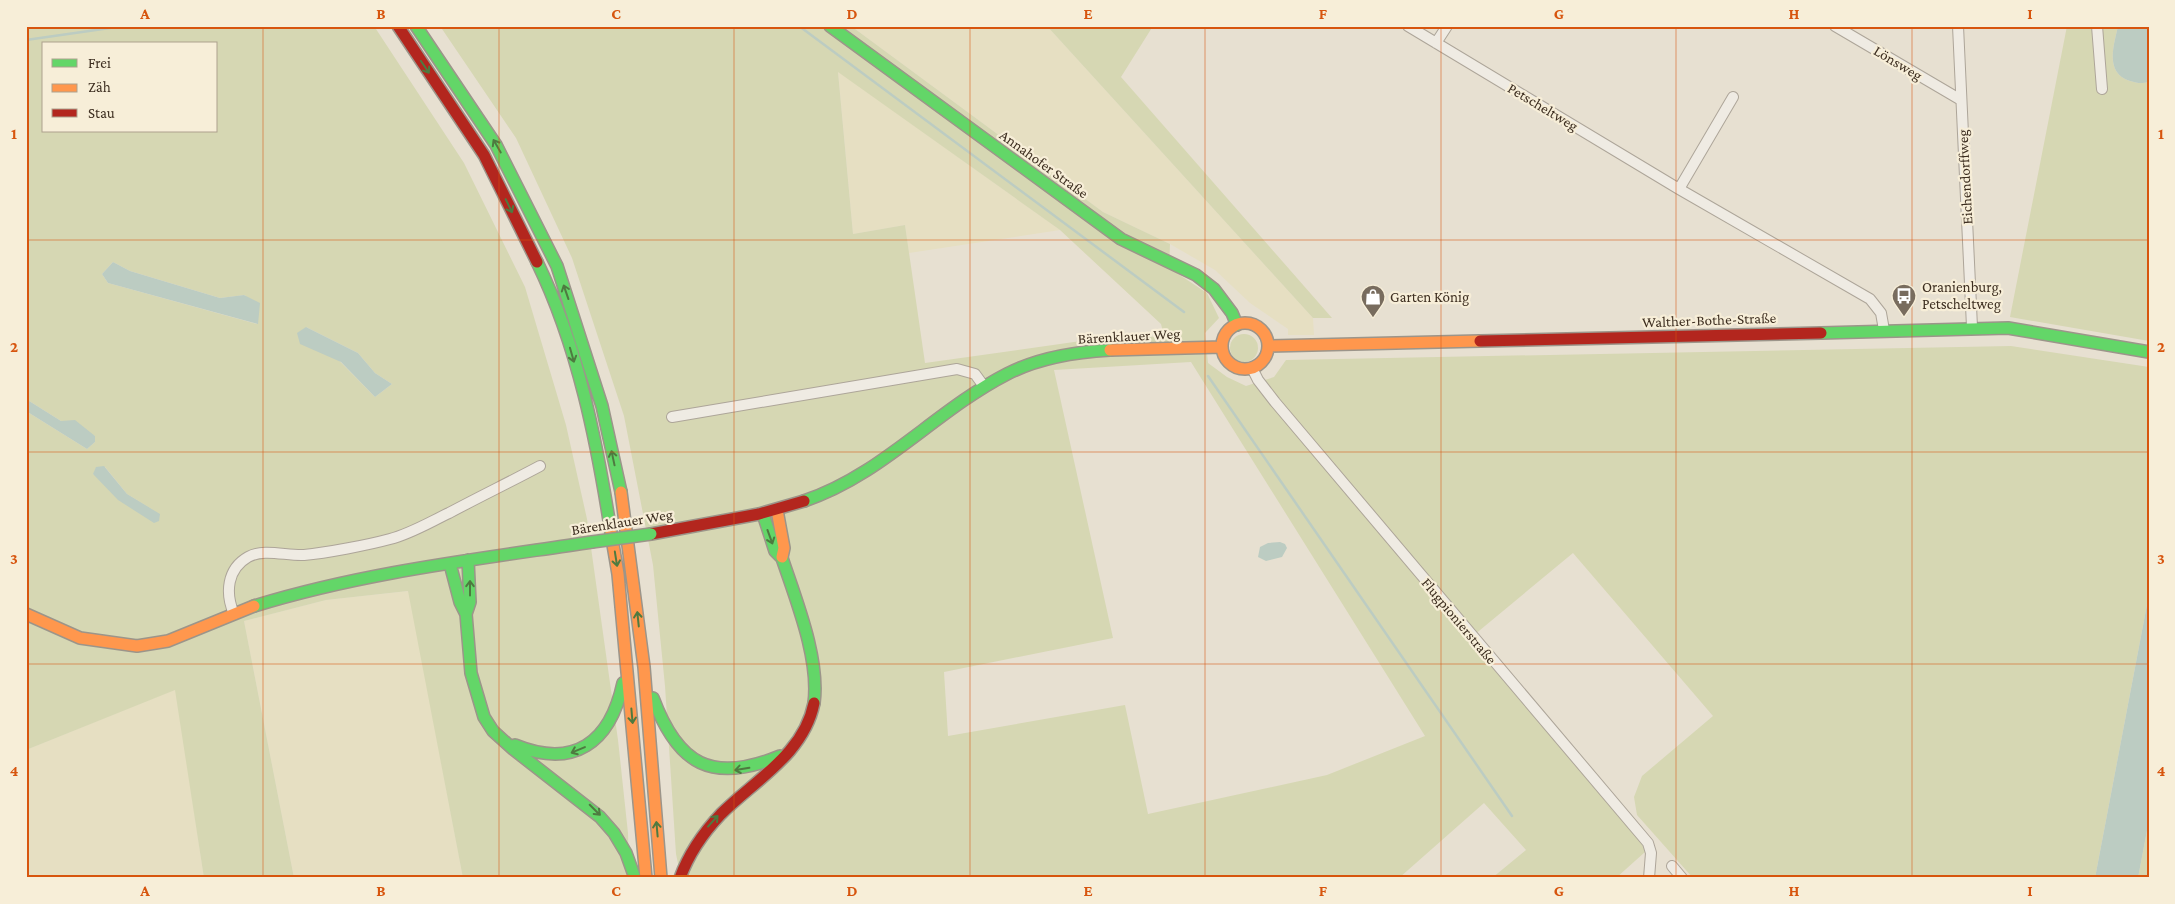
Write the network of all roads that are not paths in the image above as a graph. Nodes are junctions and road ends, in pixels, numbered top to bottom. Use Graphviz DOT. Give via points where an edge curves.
graph roads {
  1 [pos="398,26"];
  2 [pos="416,26"];
  3 [pos="830,26"];
  4 [pos="1408,26"];
  5 [pos="1447,26"];
  6 [pos="1835,26"];
  7 [pos="1958,26"];
  8 [pos="2097,26"];
  9 [pos="1436,43"];
  10 [pos="2102,89"];
  11 [pos="1733,96"];
  12 [pos="1961,100"];
  13 [pos="1678,189"];
  14 [pos="1237,324"];
  15 [pos="1972,327"];
  16 [pos="1884,330"];
  17 [pos="1268,346"];
  18 [pos="1222,347"];
  19 [pos="2149,352"];
  20 [pos="1252,368"];
  21 [pos="983,385"];
  22 [pos="672,417"];
  23 [pos="540,466"];
  24 [pos="777,510"];
  25 [pos="763,514"];
  26 [pos="782,558"];
  27 [pos="468,560"];
  28 [pos="450,564"];
  29 [pos="26,614"];
  30 [pos="234,614"];
  31 [pos="466,614"];
  32 [pos="627,650"];
  33 [pos="644,667"];
  34 [pos="501,738"];
  35 [pos="787,752"];
  36 [pos="1672,866"];
  37 [pos="635,878"];
  38 [pos="646,878"];
  39 [pos="661,878"];
  40 [pos="680,878"];
  41 [pos="1649,878"];
  42 [pos="1682,878"];
  1 -- 32 [label="main road, one-way" via="484,155 545,279 587,408 604,487"];
  33 -- 2 [label="main road, one-way" via="620,486 602,406 560,275 496,145"];
  3 -- 14 [label="main road, Annahofer Straße" via="1121,239 1196,275 1214,288"];
  4 -- 9 [label="street, Petscheltweg"];
  5 -- 9 [label="street"];
  6 -- 12 [label="street, Lönsweg"];
  7 -- 12 [label="street, Eichendorffweg"];
  8 -- 10 [label="street"];
  9 -- 13 [label="street, Petscheltweg"];
  11 -- 13 [label="street"];
  12 -- 15 [label="street, Eichendorffweg"];
  13 -- 16 [label="street, Petscheltweg" via="1870,299 1881,312"];
  14 -- 17 [label="main road" via="1257,327 1265,334"];
  14 -- 18 [label="main road" via="1226,334"];
  15 -- 16 [label="main road, Walther-Bothe-Straße"];
  15 -- 19 [label="main road, Walther-Bothe-Straße" via="2024,330"];
  16 -- 17 [label="main road, Walther-Bothe-Straße"];
  17 -- 20 [label="main road" via="1263,361"];
  18 -- 20 [label="main road" via="1232,366"];
  18 -- 21 [label="main road, Bärenklauer Weg" via="1087,351 1031,364"];
  20 -- 41 [label="street, Flugpionierstraße" via="1275,402 1648,843 1651,853"];
  21 -- 22 [label="street" via="975,374 957,369"];
  21 -- 24 [label="main road, Bärenklauer Weg" via="897,452 860,476"];
  23 -- 30 [label="street" via="425,525 390,539 306,555 276,552 249,556 232,574 229,585 228,596"];
  24 -- 25 [label="main road, Bärenklauer Weg"];
  24 -- 26 [label="main road" via="784,548"];
  25 -- 26 [label="main road, one-way" via="775,551"];
  25 -- 27 [label="main road, Bärenklauer Weg, bridge" via="651,534"];
  26 -- 35 [label="main road" via="813,666 816,692 804,732"];
  27 -- 28 [label="main road, Bärenklauer Weg"];
  31 -- 27 [label="main road, one-way" via="470,602"];
  28 -- 30 [label="main road, Bärenklauer Weg" via="302,590"];
  28 -- 31 [label="main road"];
  29 -- 30 [label="main road, Bärenklauer Weg" via="80,638 136,646 168,641"];
  31 -- 34 [label="main road" via="477,698 491,728"];
  32 -- 34 [label="main road, one-way" via="617,712 605,731 587,746 568,754 543,755"];
  32 -- 38 [label="main road, one-way"];
  35 -- 33 [label="main road, one-way" via="769,762 732,770 713,768 694,760 679,749 664,729"];
  39 -- 33 [label="main road, one-way"];
  34 -- 37 [label="main road, one-way" via="528,762 582,798 599,815 627,855"];
  40 -- 35 [label="main road, one-way" via="688,856 715,818 776,766"];
  36 -- 42 [label="street"];
}
